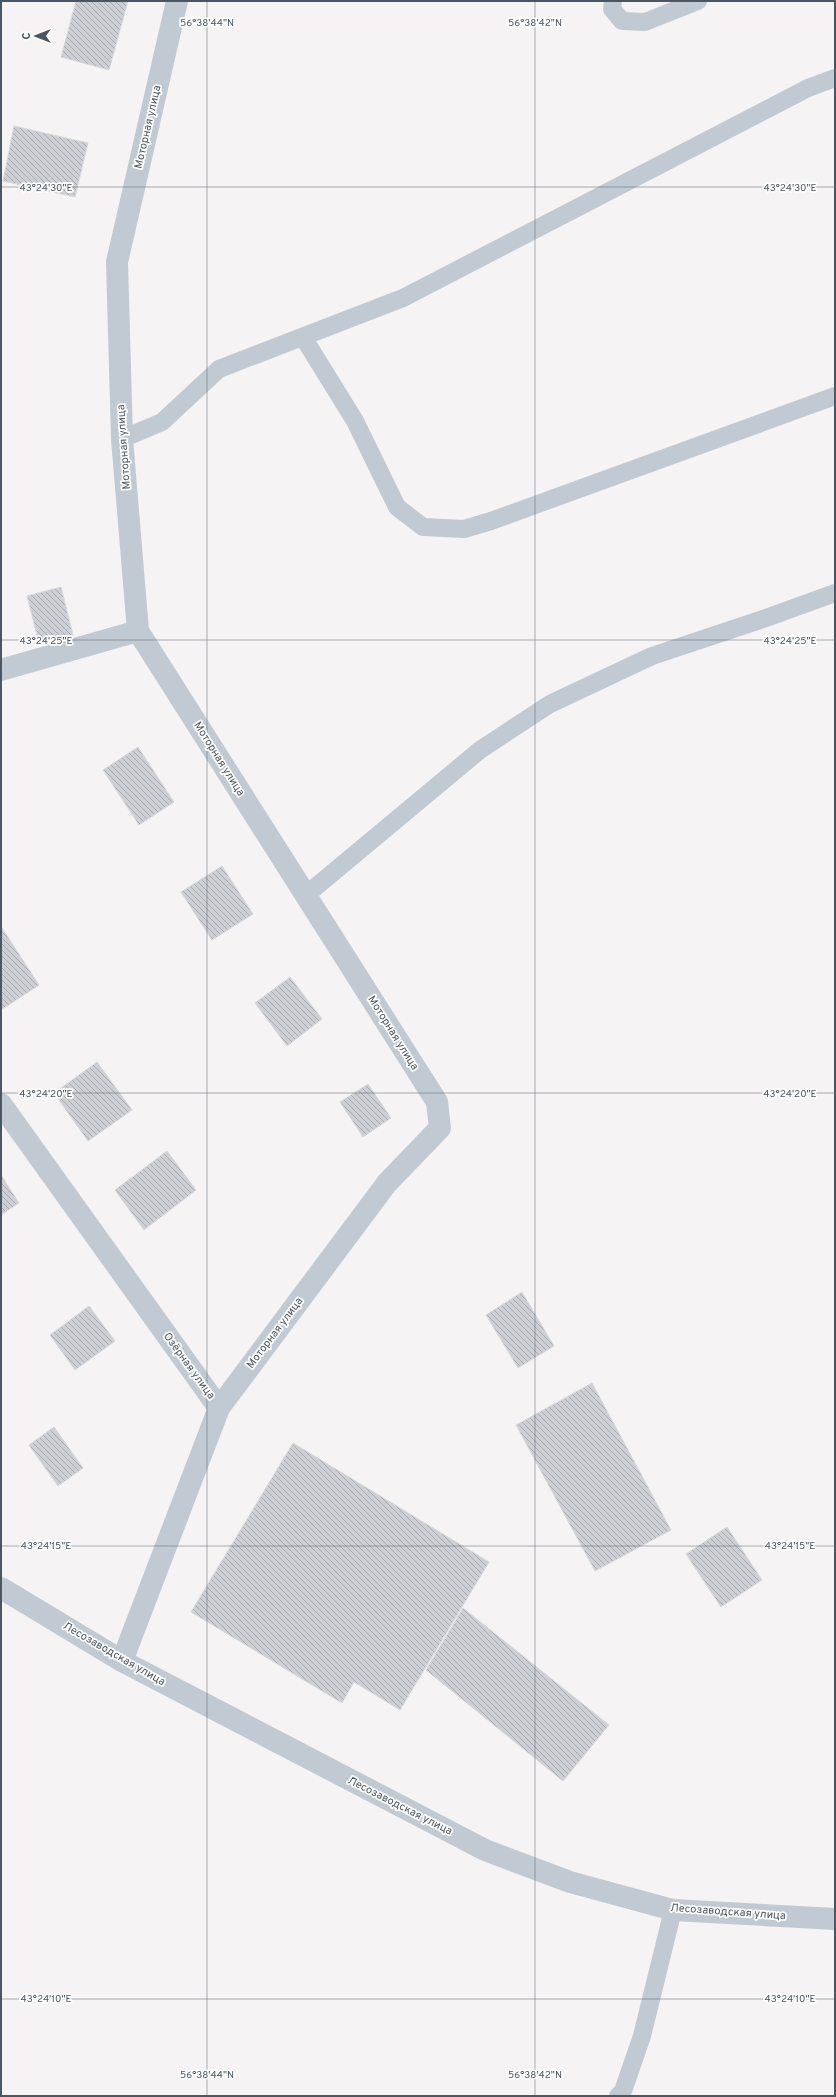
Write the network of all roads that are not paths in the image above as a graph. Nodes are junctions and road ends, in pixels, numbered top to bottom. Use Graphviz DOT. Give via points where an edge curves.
graph roads {
  1 [pos="177,1"];
  2 [pos="613,1"];
  3 [pos="698,1"];
  4 [pos="835,78"];
  5 [pos="303,337"];
  6 [pos="835,396"];
  7 [pos="122,439"];
  8 [pos="835,592"];
  9 [pos="138,631"];
  10 [pos="1,670"];
  11 [pos="306,895"];
  12 [pos="1,1104"];
  13 [pos="219,1408"];
  14 [pos="1,1588"];
  15 [pos="122,1661"];
  16 [pos="673,1910"];
  17 [pos="835,1919"];
  18 [pos="618,2096"];
  1 -- 7 [label="street, Моторная улица" via="117,262"];
  2 -- 3 [label="lane" via="612,9 622,21 645,22"];
  4 -- 5 [label="lane" via="808,88 403,298"];
  5 -- 6 [label="lane" via="355,421 397,508 423,527 464,529 491,522"];
  5 -- 7 [label="lane" via="219,369 162,422"];
  7 -- 9 [label="street, Моторная улица"];
  8 -- 11 [label="lane" via="652,656 550,704 480,750"];
  9 -- 10 [label="street"];
  9 -- 11 [label="street, Моторная улица"];
  11 -- 13 [label="street, Моторная улица" via="436,1102 440,1128 387,1183"];
  12 -- 13 [label="street, Озёрная улица"];
  13 -- 15 [label="street, Озёрная улица"];
  14 -- 15 [label="street, Лесозаводская улица"];
  15 -- 16 [label="street, Лесозаводская улица" via="485,1850 570,1882"];
  16 -- 17 [label="street, Лесозаводская улица"];
  16 -- 18 [label="lane" via="642,2036 623,2091"];
}
